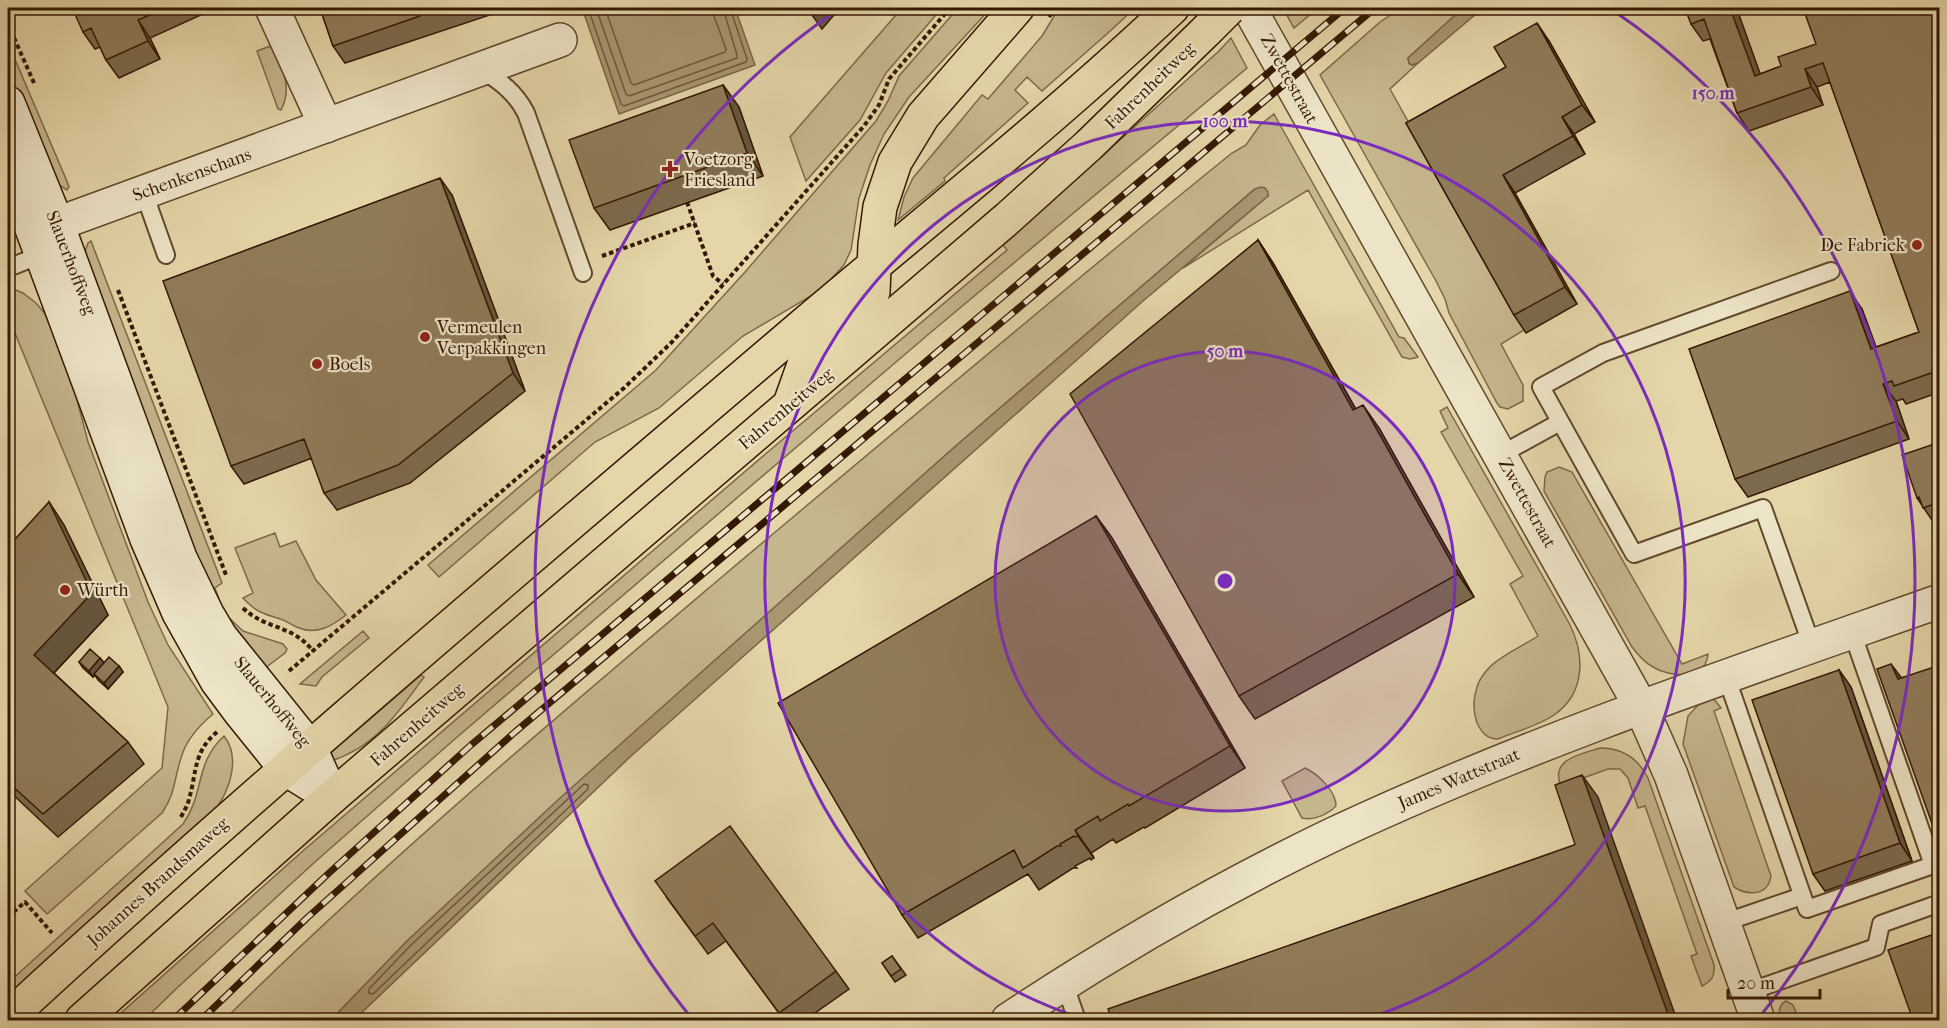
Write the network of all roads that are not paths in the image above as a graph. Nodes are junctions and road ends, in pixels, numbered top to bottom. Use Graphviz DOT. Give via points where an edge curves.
graph roads {
  1 [pos="272,8"];
  2 [pos="1017,8"];
  3 [pos="1172,8"];
  4 [pos="1249,8"];
  5 [pos="1218,19"];
  6 [pos="560,40"];
  7 [pos="481,69"];
  8 [pos="8,103"];
  9 [pos="326,126"];
  10 [pos="8,164"];
  11 [pos="144,193"];
  12 [pos="57,225"];
  13 [pos="40,255"];
  14 [pos="166,255"];
  15 [pos="875,265"];
  16 [pos="8,268"];
  17 [pos="581,269"];
  18 [pos="1831,271"];
  19 [pos="790,406"];
  20 [pos="1560,422"];
  21 [pos="1500,455"];
  22 [pos="1940,601"];
  23 [pos="1851,632"];
  24 [pos="1812,646"];
  25 [pos="1726,676"];
  26 [pos="252,703"];
  27 [pos="1641,707"];
  28 [pos="310,748"];
  29 [pos="286,769"];
  30 [pos="332,797"];
  31 [pos="1802,896"];
  32 [pos="1940,903"];
  33 [pos="1723,923"];
  34 [pos="1064,983"];
  35 [pos="1753,1006"];
  36 [pos="8,1018"];
  37 [pos="82,1020"];
  38 [pos="1008,1020"];
  39 [pos="1077,1020"];
  1 -- 9 [label="street"];
  2 -- 15 [label="main road" via="923,116 895,162 880,207"];
  3 -- 15 [label="main road"];
  4 -- 21 [label="street, Zwettestraat"];
  5 -- 19 [label="main road, Fahrenheitweg" via="1089,145"];
  6 -- 7 [label="street, Schenkenschans"];
  7 -- 9 [label="street, Schenkenschans"];
  7 -- 17 [label="lane" via="519,99"];
  8 -- 12 [label="street, Slauerhoffweg"];
  9 -- 11 [label="street, Schenkenschans"];
  10 -- 13 [label="street, Slauerhoffweg"];
  11 -- 12 [label="street, Schenkenschans"];
  11 -- 14 [label="lane"];
  12 -- 26 [label="street, Slauerhoffweg" via="180,558"];
  13 -- 16 [label="lane"];
  13 -- 26 [label="street, Slauerhoffweg" via="162,576 217,681"];
  15 -- 19 [label="main road" via="870,300 806,359"];
  15 -- 28 [label="main road"];
  18 -- 20 [label="lane" via="1603,352 1540,387"];
  19 -- 30 [label="main road, Fahrenheitweg"];
  20 -- 21 [label="lane"];
  20 -- 24 [label="lane" via="1634,554 1762,508"];
  21 -- 27 [label="street, Zwettestraat"];
  22 -- 23 [label="street, James Wattstraat"];
  23 -- 24 [label="street, James Wattstraat"];
  23 -- 31 [label="lane" via="1933,865 1807,909"];
  24 -- 25 [label="street, James Wattstraat"];
  25 -- 27 [label="street, James Wattstraat"];
  25 -- 31 [label="lane"];
  26 -- 28 [label="street, Slauerhoffweg"];
  26 -- 29 [label="street, Slauerhoffweg"];
  27 -- 33 [label="street, Zwettestraat" via="1671,775"];
  27 -- 34 [label="street, James Wattstraat" via="1494,764 1332,835 1195,905"];
  28 -- 29 [label="main road, Johannes Brandsmaweg"];
  28 -- 30 [label="street, Slauerhoffweg"];
  29 -- 30 [label="street, Slauerhoffweg"];
  29 -- 36 [label="main road, Johannes Brandsmaweg"];
  30 -- 37 [label="main road"];
  31 -- 33 [label="lane"];
  32 -- 35 [label="lane" via="1881,924 1876,947"];
  33 -- 35 [label="street, Zwettestraat"];
  34 -- 38 [label="street, James Wattstraat"];
  34 -- 39 [label="lane"];
}
